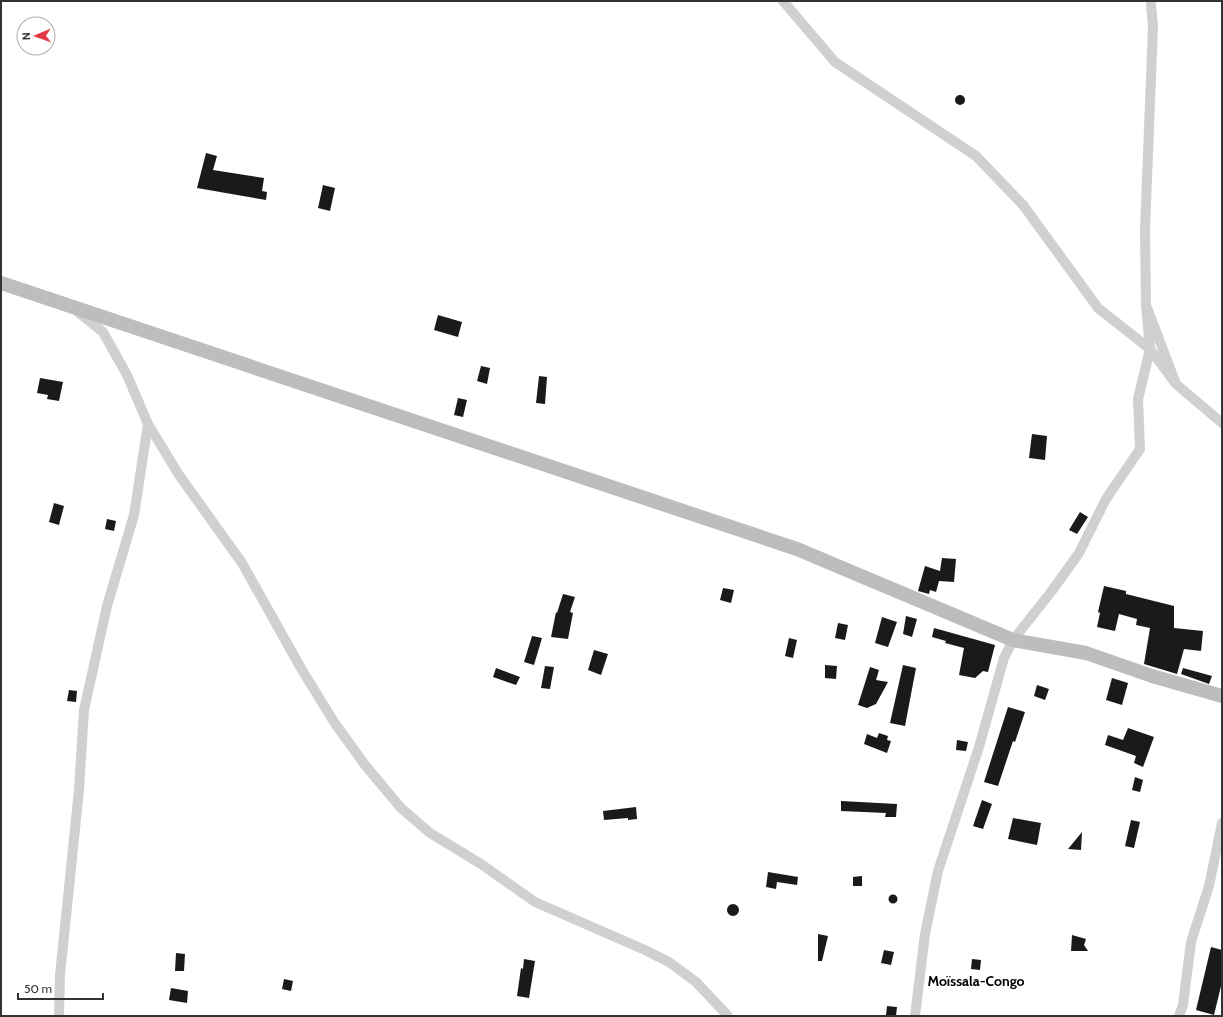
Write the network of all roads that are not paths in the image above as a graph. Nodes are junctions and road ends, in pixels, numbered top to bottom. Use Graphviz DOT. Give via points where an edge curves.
graph roads {
  1 [pos="783,1"];
  2 [pos="1151,4"];
  3 [pos="1,283"];
  4 [pos="1146,305"];
  5 [pos="72,307"];
  6 [pos="1150,349"];
  7 [pos="1176,384"];
  8 [pos="1222,423"];
  9 [pos="148,424"];
  10 [pos="1013,640"];
  11 [pos="1222,696"];
  12 [pos="1222,823"];
  13 [pos="59,1016"];
  14 [pos="728,1016"];
  15 [pos="915,1016"];
  16 [pos="1179,1016"];
  1 -- 6 [label="street" via="835,62 976,156 1023,205 1098,308"];
  2 -- 4 [label="street" via="1153,26 1145,230"];
  3 -- 5 [label="street"];
  4 -- 6 [label="street"];
  4 -- 7 [label="street"];
  5 -- 9 [label="street" via="103,332 127,375"];
  5 -- 10 [label="street" via="797,549"];
  6 -- 7 [label="street"];
  6 -- 10 [label="street" via="1138,399 1140,449 1106,499 1079,553"];
  7 -- 8 [label="street"];
  9 -- 13 [label="street" via="134,515 107,606 84,710 79,790 60,975"];
  9 -- 14 [label="street" via="179,475 242,563 334,722 401,808 430,833 481,864 535,902 669,962 696,982"];
  10 -- 11 [label="street" via="1086,653 1152,676"];
  10 -- 15 [label="street" via="1004,658 979,747 938,871 925,934"];
  12 -- 16 [label="street" via="1209,886 1191,942 1183,1005"];
}
